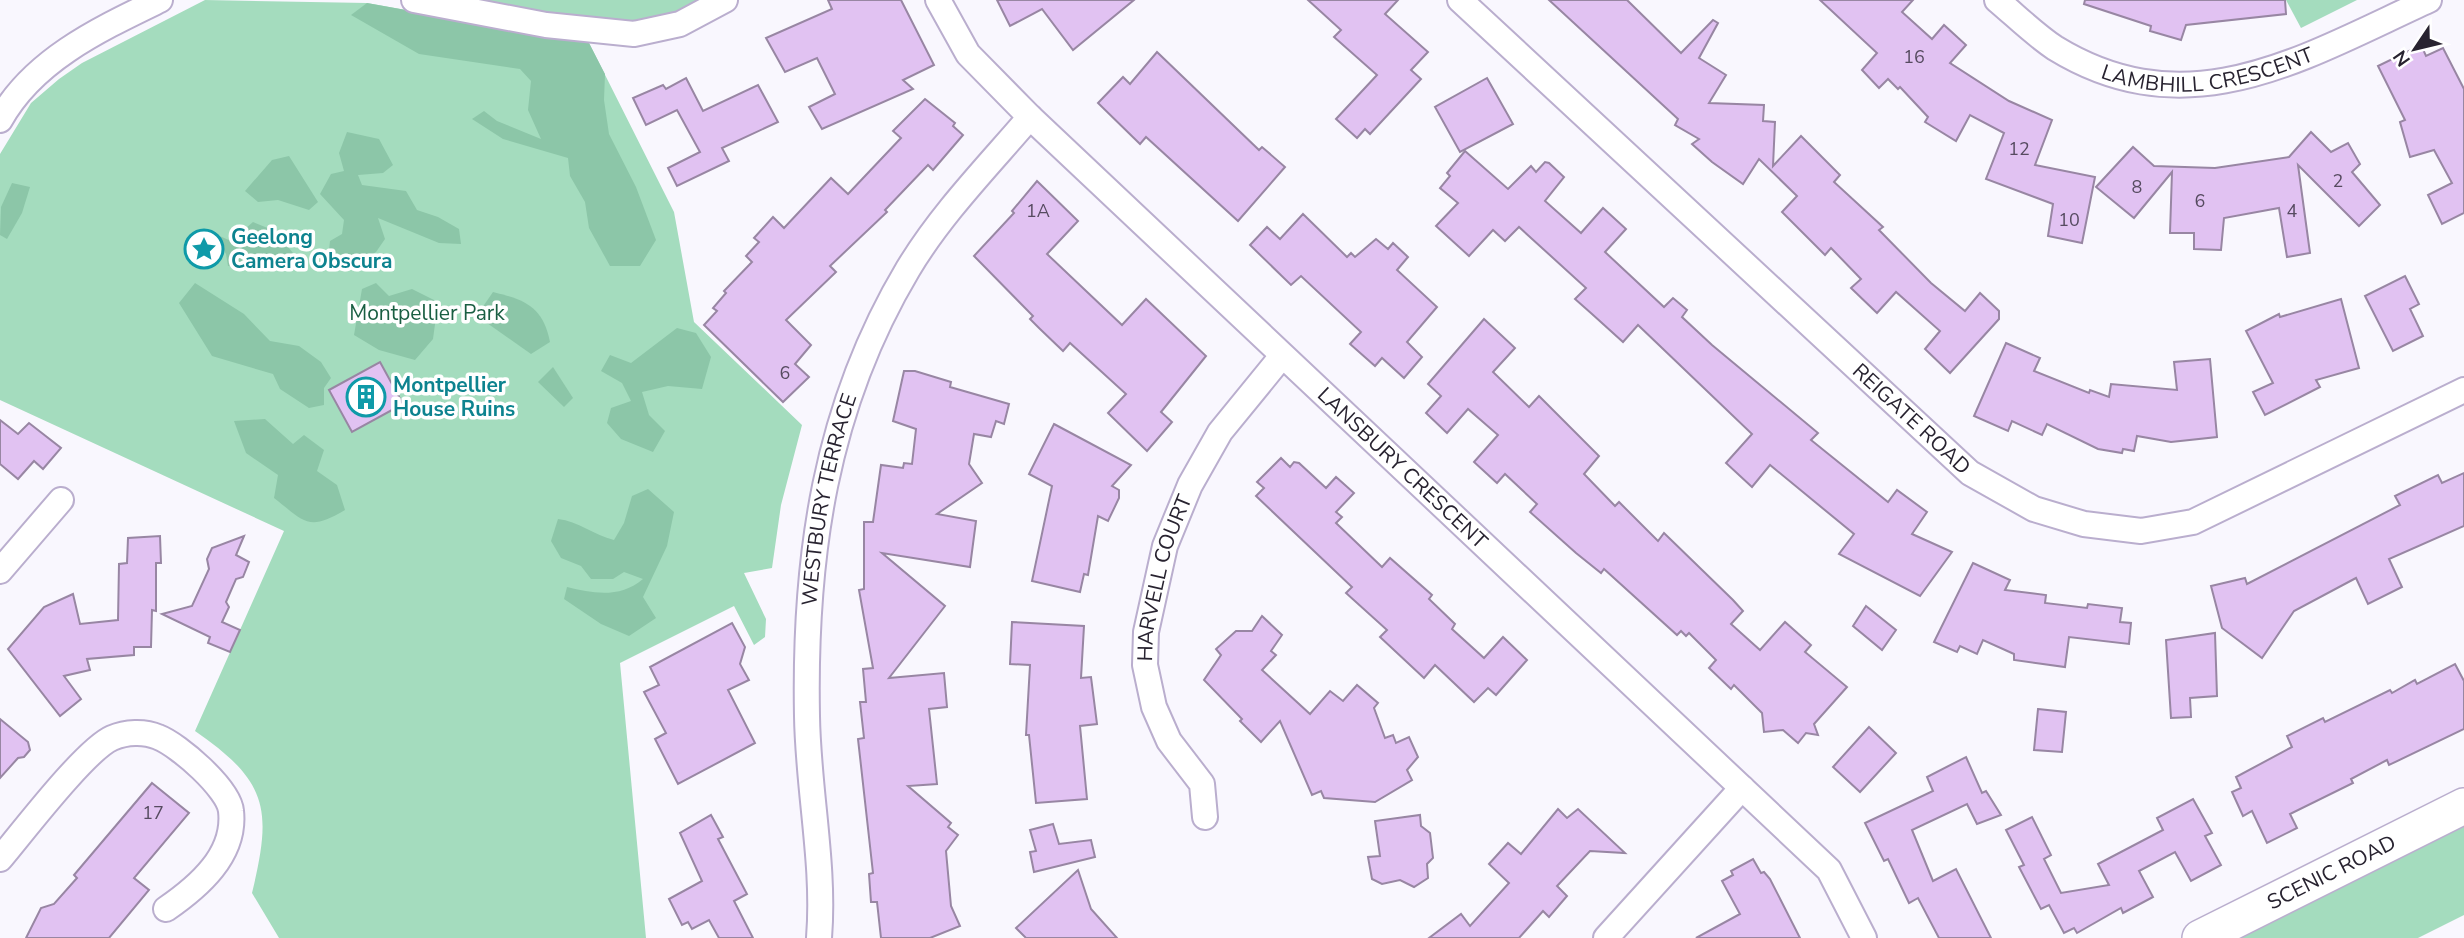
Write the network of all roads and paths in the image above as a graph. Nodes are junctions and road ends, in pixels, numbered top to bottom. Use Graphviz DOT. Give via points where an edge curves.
graph roads {
  1 [pos="160,0"];
  2 [pos="414,0"];
  3 [pos="725,0"];
  4 [pos="938,0"];
  5 [pos="1460,0"];
  6 [pos="1997,0"];
  7 [pos="2429,0"];
  8 [pos="1030,117"];
  9 [pos="0,120"];
  10 [pos="1282,356"];
  11 [pos="2464,390"];
  12 [pos="61,500"];
  13 [pos="0,571"];
  14 [pos="1742,788"];
  15 [pos="2464,806"];
  16 [pos="1205,817"];
  17 [pos="0,859"];
  18 [pos="166,909"];
  19 [pos="819,938"];
  20 [pos="1606,938"];
  21 [pos="1864,938"];
  22 [pos="2200,938"];
  1 -- 9 [label="street" via="64,51 34,76"];
  2 -- 3 [label="street" via="546,25 634,34 680,24"];
  4 -- 8 [label="street, LANSBURY CRESCENT" via="968,54"];
  5 -- 11 [label="street, REIGATE ROAD" via="1970,473 2034,509 2084,524 2141,531 2193,523"];
  6 -- 7 [label="street, LAMBHILL CRESCENT" via="2037,35 2080,60 2168,86 2257,75"];
  8 -- 10 [label="street, LANSBURY CRESCENT"];
  8 -- 19 [label="street, WESTBURY TERRACE" via="944,217 909,268 869,340 825,476 811,559 807,654"];
  10 -- 14 [label="street, LANSBURY CRESCENT"];
  10 -- 16 [label="street, HARVELL COURT" via="1220,432 1190,485 1165,546 1146,632 1145,665 1154,707 1170,741 1202,784"];
  12 -- 13 [label="street"];
  14 -- 20 [label="street"];
  14 -- 21 [label="street, LANSBURY CRESCENT" via="1829,870"];
  15 -- 22 [label="main road, SCENIC ROAD"];
  17 -- 18 [label="street" via="98,747 122,734 158,737 220,786 231,812 224,847 211,872"];
}
